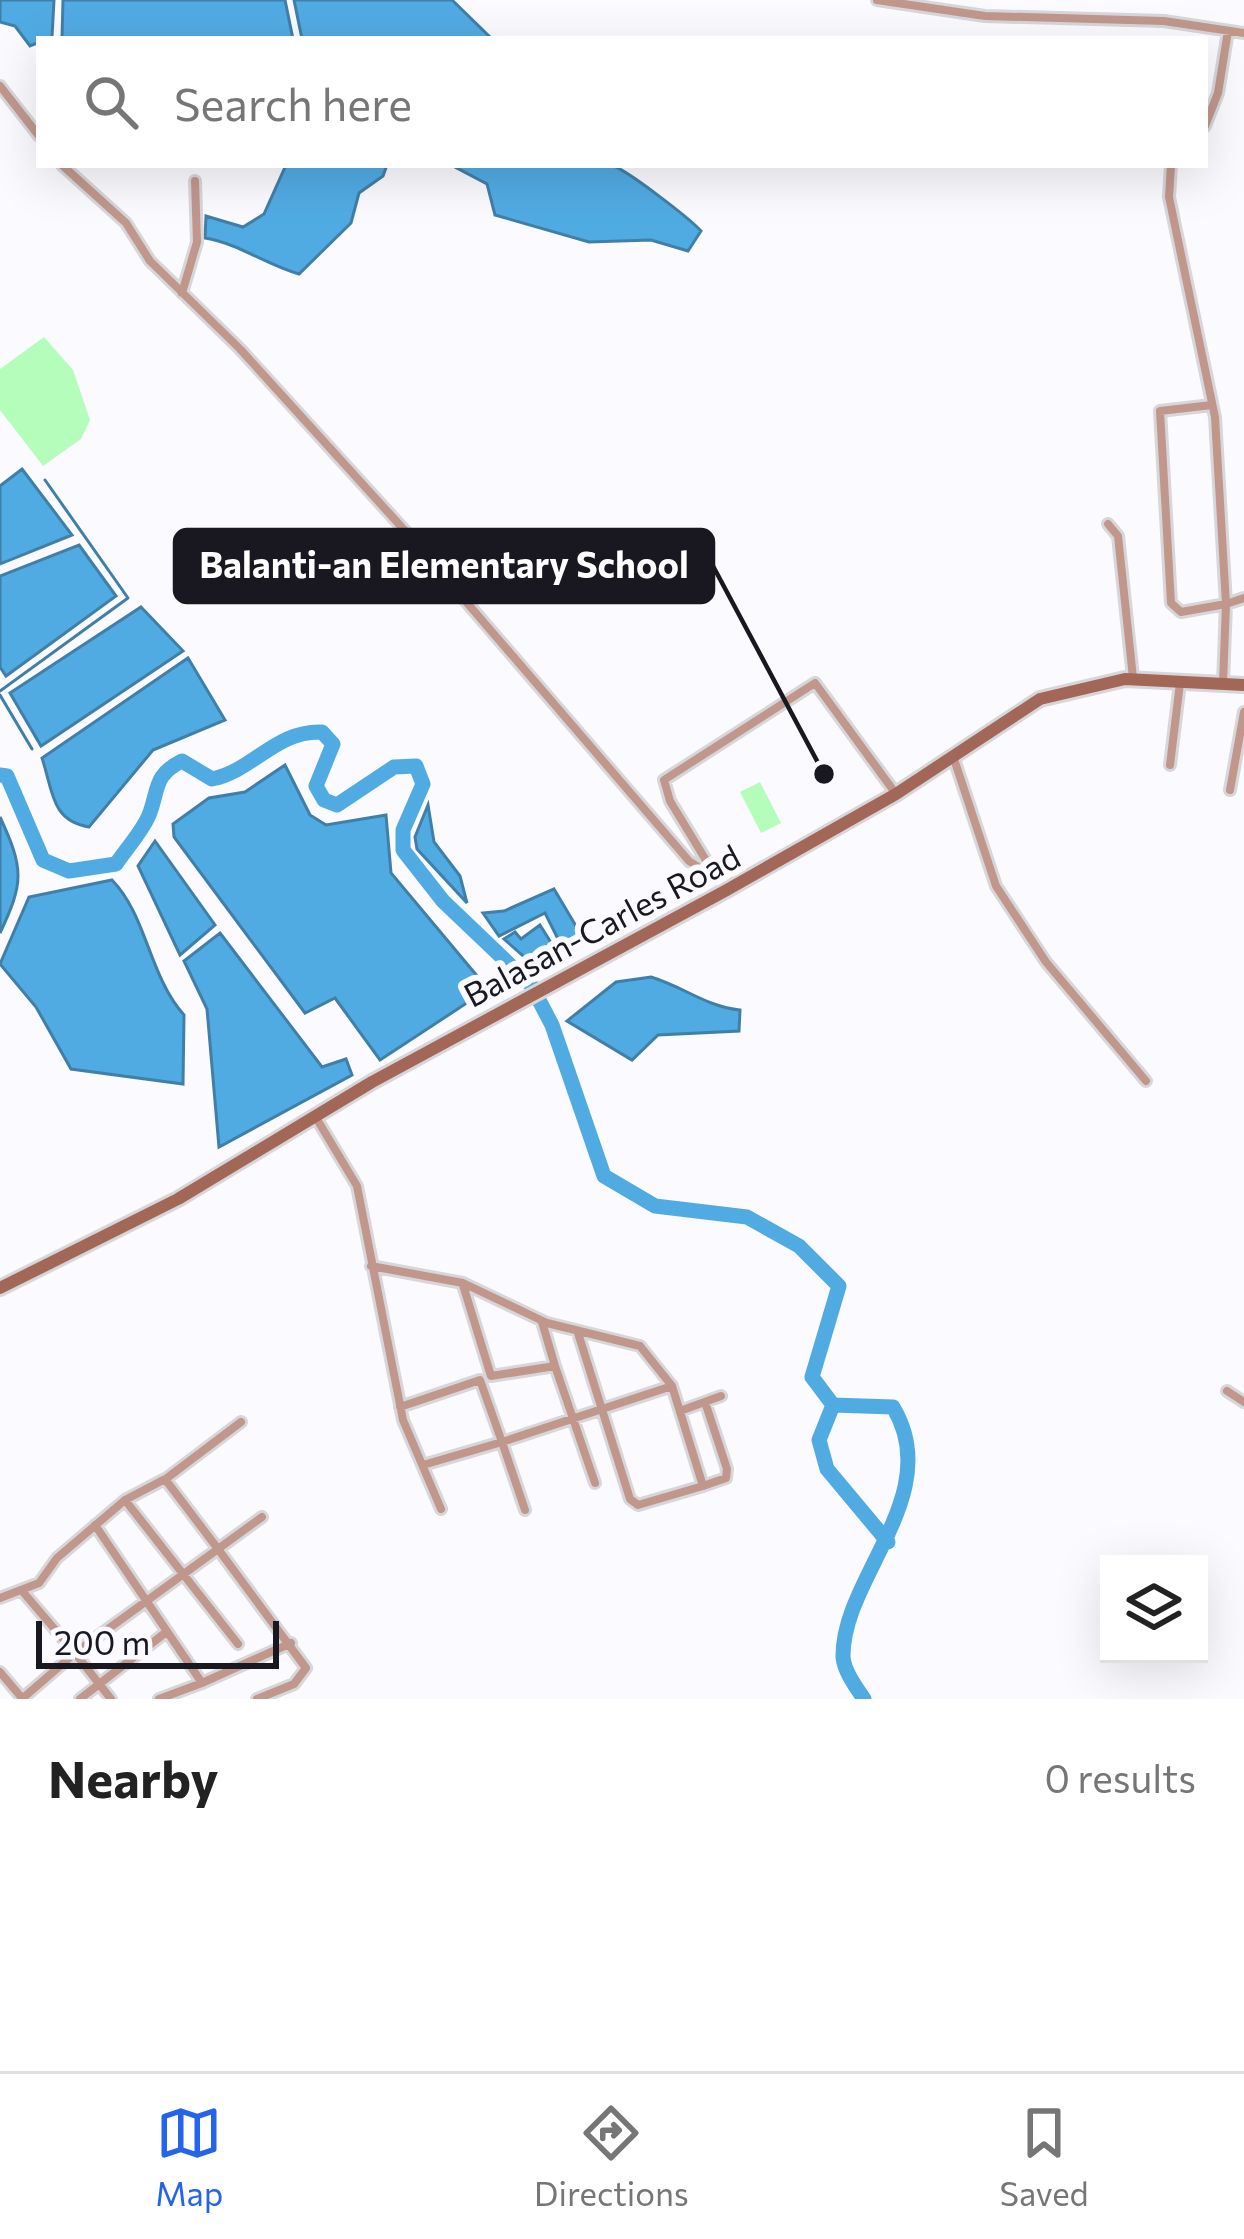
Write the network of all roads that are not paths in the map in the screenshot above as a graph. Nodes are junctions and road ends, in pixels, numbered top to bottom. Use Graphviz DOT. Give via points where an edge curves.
graph roads {
  1 [pos="877,0"];
  2 [pos="1228,31"];
  3 [pos="1244,33"];
  4 [pos="0,86"];
  5 [pos="1208,119"];
  6 [pos="36,132"];
  7 [pos="65,168"];
  8 [pos="1171,168"];
  9 [pos="195,181"];
  10 [pos="181,295"];
  11 [pos="1212,405"];
  12 [pos="1108,524"];
  13 [pos="1244,598"];
  14 [pos="1226,604"];
  15 [pos="1133,680"];
  16 [pos="1180,682"];
  17 [pos="1223,684"];
  18 [pos="1244,685"];
  19 [pos="1244,712"];
  20 [pos="954,759"];
  21 [pos="1170,765"];
  22 [pos="1230,790"];
  23 [pos="896,794"];
  24 [pos="721,885"];
  25 [pos="1145,1081"];
  26 [pos="314,1114"];
  27 [pos="371,1267"];
  28 [pos="463,1283"];
  29 [pos="0,1288"];
  30 [pos="541,1319"];
  31 [pos="578,1333"];
  32 [pos="555,1366"];
  33 [pos="491,1376"];
  34 [pos="480,1380"];
  35 [pos="672,1386"];
  36 [pos="1226,1391"];
  37 [pos="721,1396"];
  38 [pos="705,1402"];
  39 [pos="1244,1402"];
  40 [pos="400,1407"];
  41 [pos="604,1409"];
  42 [pos="680,1411"];
  43 [pos="573,1419"];
  44 [pos="241,1422"];
  45 [pos="502,1442"];
  46 [pos="423,1465"];
  47 [pos="165,1479"];
  48 [pos="595,1483"];
  49 [pos="703,1486"];
  50 [pos="125,1500"];
  51 [pos="441,1509"];
  52 [pos="525,1510"];
  53 [pos="262,1517"];
  54 [pos="95,1525"];
  55 [pos="218,1549"];
  56 [pos="184,1574"];
  57 [pos="23,1592"];
  58 [pos="0,1598"];
  59 [pos="146,1600"];
  60 [pos="165,1634"];
  61 [pos="291,1643"];
  62 [pos="238,1644"];
  63 [pos="75,1653"];
  64 [pos="0,1672"];
  65 [pos="99,1683"];
  66 [pos="202,1683"];
  67 [pos="271,1696"];
  68 [pos="22,1698"];
  69 [pos="80,1699"];
  70 [pos="111,1699"];
  71 [pos="159,1699"];
  72 [pos="257,1699"];
  1 -- 2 [label="street" via="986,16 1164,21"];
  2 -- 3 [label="street"];
  2 -- 5 [label="street"];
  4 -- 6 [label="street"];
  7 -- 10 [label="street" via="126,223"];
  8 -- 11 [label="street" via="1168,196"];
  9 -- 10 [label="street" via="197,242"];
  10 -- 24 [label="street" via="392,516 688,862"];
  11 -- 14 [label="street"];
  11 -- 14 [label="street" via="1160,411 1170,591 1181,612"];
  12 -- 15 [label="street" via="1118,536"];
  13 -- 14 [label="street"];
  14 -- 17 [label="street"];
  15 -- 16 [label="main road, Balasan-Carles Road"];
  15 -- 20 [label="main road, Balasan-Carles Road" via="1040,699"];
  16 -- 17 [label="main road, Balasan-Carles Road"];
  16 -- 21 [label="street"];
  17 -- 18 [label="main road, Balasan-Carles Road"];
  19 -- 22 [label="street"];
  20 -- 23 [label="main road, Balasan-Carles Road"];
  20 -- 25 [label="street" via="996,886 1046,962"];
  23 -- 24 [label="main road, Balasan-Carles Road"];
  23 -- 24 [label="street" via="815,683 664,780"];
  24 -- 26 [label="main road, Balasan-Carles Road"];
  26 -- 27 [label="street" via="352,1169"];
  26 -- 29 [label="main road, Balasan-Carles Road" via="178,1199"];
  27 -- 28 [label="street"];
  27 -- 40 [label="street"];
  28 -- 30 [label="street"];
  28 -- 33 [label="street"];
  30 -- 31 [label="street"];
  30 -- 32 [label="street"];
  31 -- 35 [label="street" via="640,1346"];
  31 -- 41 [label="street"];
  32 -- 33 [label="street"];
  32 -- 43 [label="street"];
  33 -- 34 [label="street"];
  34 -- 40 [label="street"];
  34 -- 45 [label="street"];
  35 -- 41 [label="street"];
  35 -- 42 [label="street"];
  36 -- 39 [label="street"];
  37 -- 38 [label="street"];
  38 -- 42 [label="street"];
  38 -- 49 [label="street" via="727,1469 726,1478"];
  40 -- 46 [label="street"];
  41 -- 43 [label="street"];
  41 -- 49 [label="street" via="630,1499 638,1505"];
  42 -- 49 [label="street"];
  43 -- 45 [label="street"];
  43 -- 48 [label="street"];
  44 -- 47 [label="street"];
  45 -- 46 [label="street"];
  45 -- 52 [label="street"];
  46 -- 51 [label="street"];
  47 -- 50 [label="street"];
  47 -- 55 [label="street"];
  50 -- 54 [label="street"];
  50 -- 56 [label="street"];
  53 -- 55 [label="street"];
  54 -- 57 [label="street"];
  54 -- 59 [label="street"];
  55 -- 56 [label="street"];
  55 -- 61 [label="street"];
  56 -- 59 [label="street"];
  56 -- 62 [label="street"];
  57 -- 58 [label="street"];
  57 -- 63 [label="street"];
  59 -- 60 [label="street"];
  59 -- 63 [label="street"];
  60 -- 65 [label="street"];
  60 -- 66 [label="street"];
  61 -- 66 [label="street"];
  61 -- 67 [label="street" via="306,1668"];
  63 -- 65 [label="street"];
  63 -- 68 [label="street"];
  64 -- 68 [label="street"];
  65 -- 69 [label="street"];
  65 -- 70 [label="street"];
  66 -- 71 [label="street"];
  67 -- 72 [label="street"];
}
